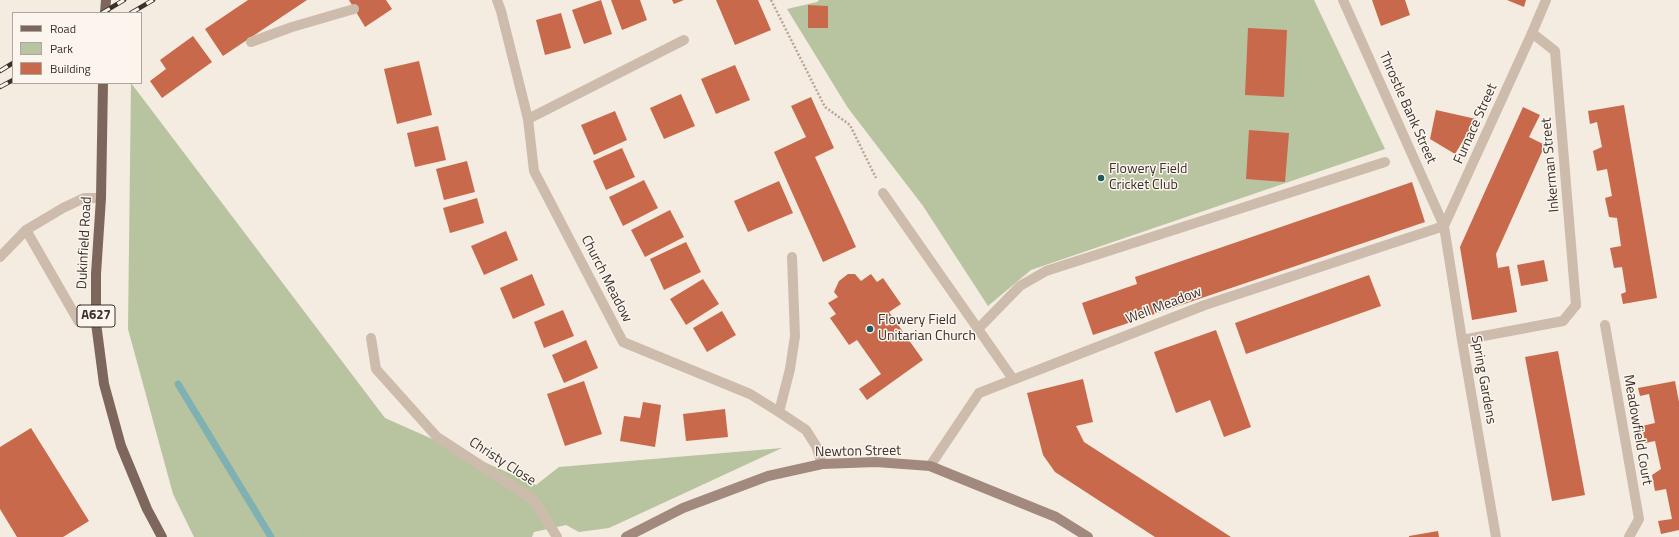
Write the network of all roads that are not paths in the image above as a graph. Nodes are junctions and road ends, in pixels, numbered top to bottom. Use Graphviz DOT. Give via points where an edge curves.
graph roads {
  1 [pos="106,0"];
  2 [pos="497,0"];
  3 [pos="1344,0"];
  4 [pos="1546,0"];
  5 [pos="354,9"];
  6 [pos="105,12"];
  7 [pos="1532,33"];
  8 [pos="684,40"];
  9 [pos="251,42"];
  10 [pos="103,84"];
  11 [pos="528,119"];
  12 [pos="1386,162"];
  13 [pos="883,194"];
  14 [pos="101,198"];
  15 [pos="1444,226"];
  16 [pos="26,230"];
  17 [pos="0,257"];
  18 [pos="792,257"];
  19 [pos="96,323"];
  20 [pos="1605,325"];
  21 [pos="978,329"];
  22 [pos="371,338"];
  23 [pos="1462,340"];
  24 [pos="1013,379"];
  25 [pos="779,412"];
  26 [pos="822,464"];
  27 [pos="930,466"];
  28 [pos="631,536"];
  29 [pos="162,537"];
  30 [pos="557,537"];
  31 [pos="1088,537"];
  32 [pos="1496,537"];
  33 [pos="1629,537"];
  1 -- 6 [label="main road"];
  2 -- 11 [label="street, Church Meadow"];
  3 -- 15 [label="street, Throstle Bank Street"];
  4 -- 7 [label="street, Furnace Street"];
  5 -- 9 [label="street"];
  7 -- 15 [label="street, Furnace Street"];
  7 -- 23 [label="street, Inkerman Street" via="1555,51 1576,306 1563,321"];
  8 -- 11 [label="street"];
  10 -- 14 [label="main road, Dukinfield Road / A627"];
  11 -- 25 [label="street, Church Meadow" via="534,171 623,342 750,394"];
  12 -- 21 [label="street" via="1046,271 1020,286"];
  13 -- 21 [label="street"];
  14 -- 16 [label="street" via="84,198 73,202"];
  14 -- 19 [label="main road, Dukinfield Road / A627"];
  15 -- 23 [label="street, Spring Gardens"];
  15 -- 24 [label="street, Well Meadow" via="1205,305"];
  16 -- 17 [label="street"];
  16 -- 19 [label="street" via="79,322"];
  18 -- 25 [label="street" via="795,336"];
  19 -- 29 [label="main road, Dukinfield Road / A627" via="104,384 121,446 147,510"];
  20 -- 33 [label="street, Meadowfield Court" via="1639,519"];
  21 -- 24 [label="street"];
  22 -- 30 [label="street, Christy Close" via="376,369 437,437 534,500"];
  23 -- 32 [label="street, Spring Gardens"];
  24 -- 27 [label="street, Well Meadow" via="979,393"];
  25 -- 26 [label="street, Church Meadow" via="806,430 816,446"];
  26 -- 27 [label="main road, Newton Street" via="876,462"];
  26 -- 28 [label="main road, Newton Street" via="768,476 683,508"];
  27 -- 31 [label="main road, Newton Street" via="1056,517"];
}
